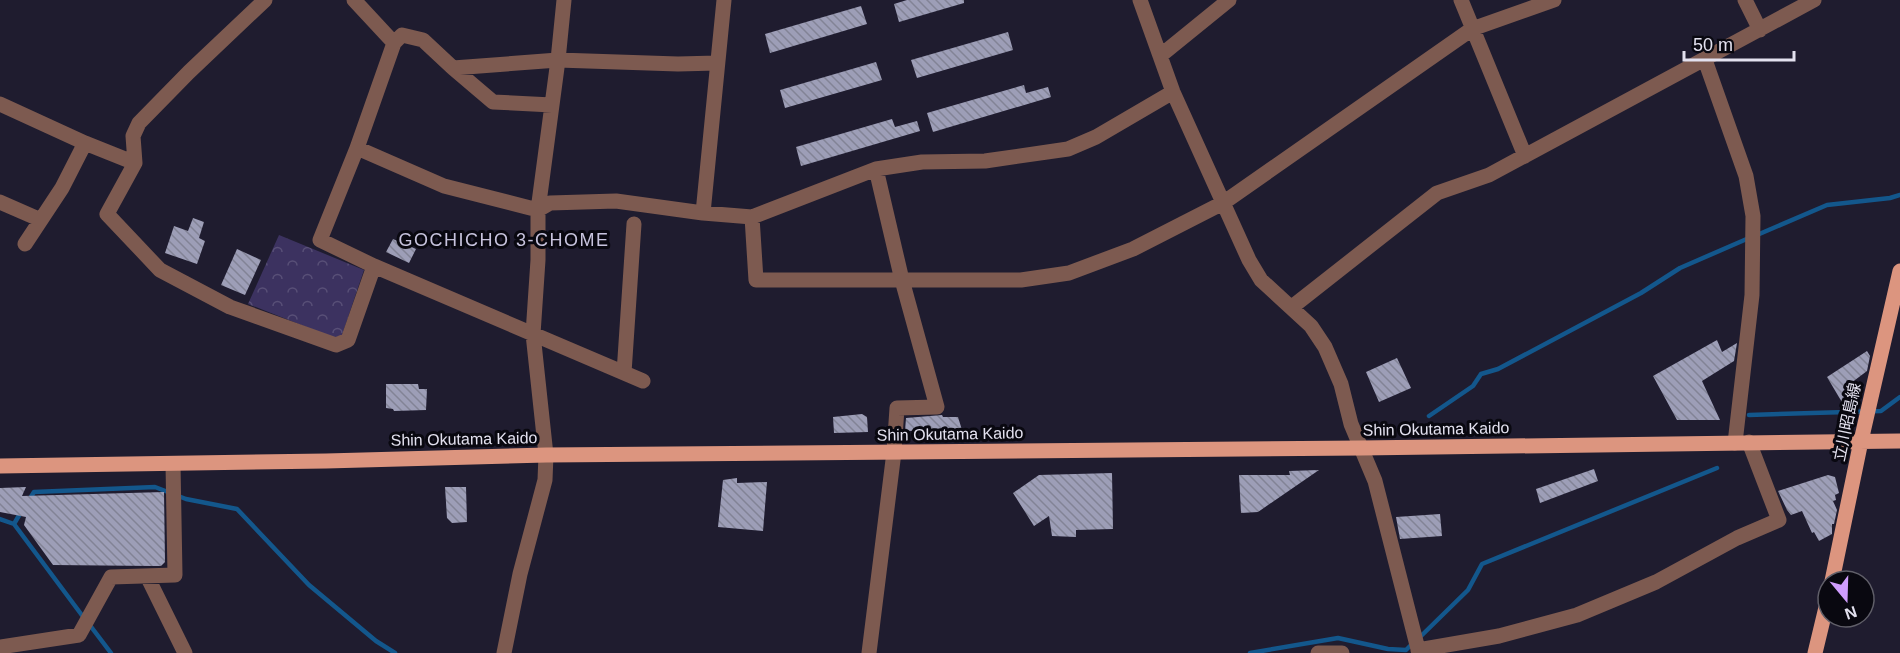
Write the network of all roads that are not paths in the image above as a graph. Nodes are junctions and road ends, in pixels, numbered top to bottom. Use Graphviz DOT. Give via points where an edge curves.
graph roads {
  1 [pos="265,0"];
  2 [pos="354,0"];
  3 [pos="564,0"];
  4 [pos="724,0"];
  5 [pos="1140,0"];
  6 [pos="1229,0"];
  7 [pos="1461,0"];
  8 [pos="1554,0"];
  9 [pos="1745,0"];
  10 [pos="1814,0"];
  11 [pos="1472,29"];
  12 [pos="1760,30"];
  13 [pos="394,43"];
  14 [pos="1160,56"];
  15 [pos="558,60"];
  16 [pos="1705,60"];
  17 [pos="717,63"];
  18 [pos="453,68"];
  19 [pos="1173,93"];
  20 [pos="0,104"];
  21 [pos="552,105"];
  22 [pos="85,143"];
  23 [pos="357,148"];
  24 [pos="1524,156"];
  25 [pos="135,163"];
  26 [pos="876,169"];
  27 [pos="0,202"];
  28 [pos="1223,203"];
  29 [pos="538,210"];
  30 [pos="703,213"];
  31 [pos="752,216"];
  32 [pos="41,220"];
  33 [pos="634,224"];
  34 [pos="25,244"];
  35 [pos="374,266"];
  36 [pos="1900,270"];
  37 [pos="902,280"];
  38 [pos="1292,307"];
  39 [pos="533,334"];
  40 [pos="624,373"];
  41 [pos="643,381"];
  42 [pos="1861,441"];
  43 [pos="1900,441"];
  44 [pos="1742,443"];
  45 [pos="1361,448"];
  46 [pos="894,452"];
  47 [pos="546,455"];
  48 [pos="173,464"];
  49 [pos="0,466"];
  50 [pos="1834,569"];
  51 [pos="147,576"];
  52 [pos="1821,629"];
  53 [pos="1417,645"];
  54 [pos="0,647"];
  55 [pos="185,653"];
  56 [pos="504,653"];
  57 [pos="869,653"];
  58 [pos="1318,653"];
  59 [pos="1342,653"];
  60 [pos="1815,653"];
  1 -- 25 [label="street" via="139,123 133,136"];
  2 -- 13 [label="street"];
  3 -- 15 [label="street"];
  4 -- 17 [label="street"];
  5 -- 14 [label="street"];
  6 -- 14 [label="street"];
  7 -- 11 [label="street"];
  8 -- 11 [label="street"];
  9 -- 12 [label="street"];
  10 -- 12 [label="street"];
  11 -- 24 [label="street"];
  11 -- 28 [label="street"];
  12 -- 16 [label="street"];
  13 -- 18 [label="street" via="402,35 423,40"];
  13 -- 23 [label="street"];
  14 -- 19 [label="street"];
  15 -- 17 [label="street"];
  15 -- 18 [label="street"];
  15 -- 21 [label="street"];
  16 -- 24 [label="street"];
  16 -- 44 [label="street" via="1746,176 1753,216"];
  17 -- 30 [label="street"];
  18 -- 21 [label="street" via="493,102"];
  19 -- 26 [label="street" via="1068,149 984,161 922,162"];
  19 -- 28 [label="street"];
  20 -- 22 [label="street"];
  21 -- 29 [label="street"];
  22 -- 25 [label="street"];
  22 -- 32 [label="street"];
  23 -- 29 [label="street" via="444,186"];
  23 -- 35 [label="street" via="320,240"];
  24 -- 38 [label="street" via="1489,175 1437,192"];
  25 -- 35 [label="street" via="107,214 160,270 230,307 336,345 348,340"];
  26 -- 31 [label="street"];
  26 -- 37 [label="street"];
  27 -- 32 [label="street"];
  28 -- 37 [label="street" via="1133,249 1069,273 1021,280"];
  28 -- 38 [label="street" via="1261,280"];
  29 -- 30 [label="street" via="550,203 616,201"];
  29 -- 39 [label="street"];
  30 -- 31 [label="street"];
  31 -- 37 [label="street" via="756,280"];
  32 -- 34 [label="street"];
  33 -- 40 [label="street"];
  35 -- 39 [label="street"];
  36 -- 42 [label="main road, 立川昭島線"];
  37 -- 46 [label="street" via="937,407 897,408"];
  38 -- 45 [label="street" via="1325,347"];
  39 -- 40 [label="street"];
  39 -- 47 [label="street"];
  40 -- 41 [label="street"];
  42 -- 43 [label="main road, Shin Okutama Kaido"];
  42 -- 44 [label="main road, Shin Okutama Kaido"];
  42 -- 50 [label="main road, 立川昭島線"];
  44 -- 45 [label="main road, Shin Okutama Kaido"];
  44 -- 53 [label="street" via="1779,520 1656,582 1577,615 1499,636"];
  45 -- 46 [label="main road, Shin Okutama Kaido"];
  45 -- 53 [label="street" via="1375,481"];
  46 -- 47 [label="main road, Shin Okutama Kaido"];
  46 -- 57 [label="street"];
  47 -- 48 [label="main road, Shin Okutama Kaido"];
  47 -- 56 [label="street" via="545,480"];
  48 -- 49 [label="main road, Shin Okutama Kaido"];
  48 -- 51 [label="street" via="175,575"];
  51 -- 54 [label="street" via="111,577 79,635"];
  51 -- 55 [label="street"];
  52 -- 60 [label="main road"];
  58 -- 59 [label="street"];
}
